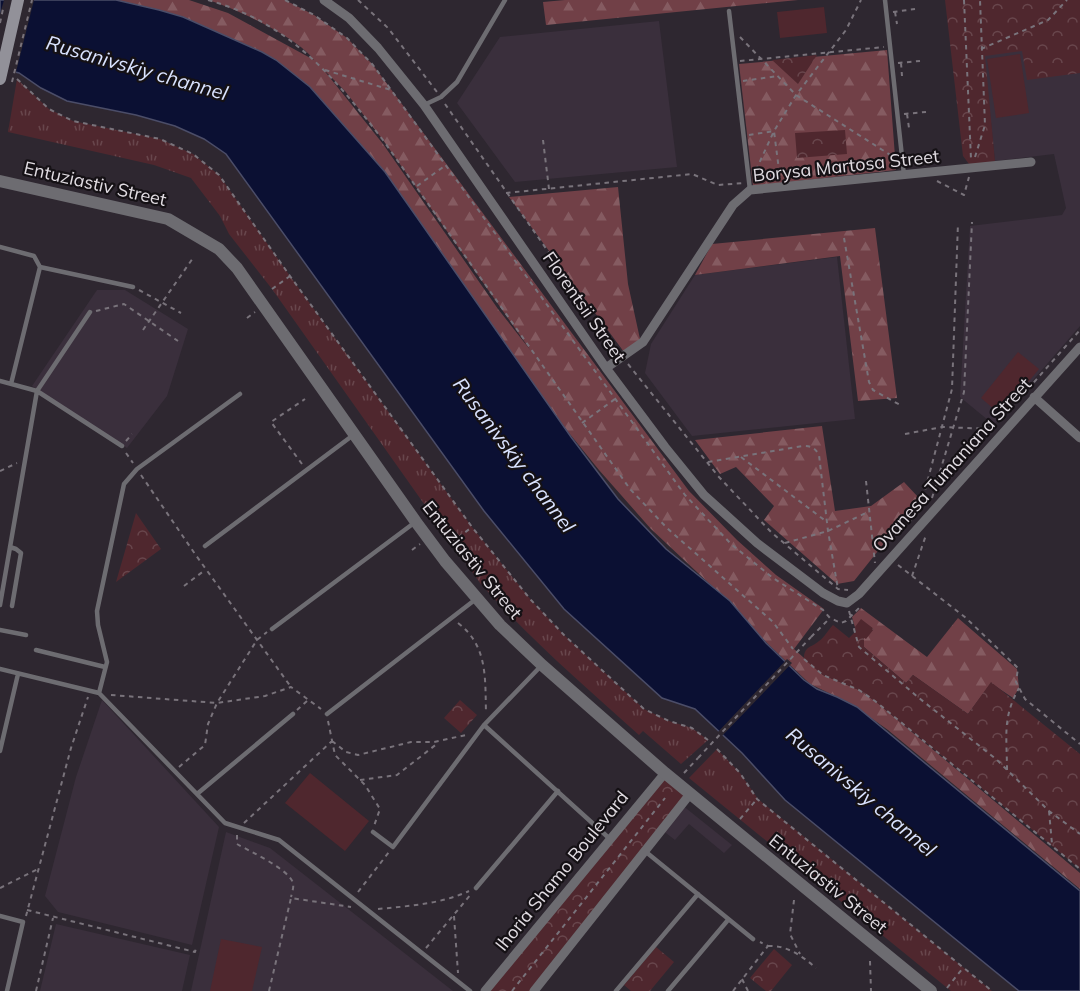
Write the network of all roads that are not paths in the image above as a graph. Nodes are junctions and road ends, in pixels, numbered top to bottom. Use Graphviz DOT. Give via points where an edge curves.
graph roads {
  1 [pos="18,0"];
  2 [pos="324,0"];
  3 [pos="505,0"];
  4 [pos="885,0"];
  5 [pos="729,11"];
  6 [pos="6,81"];
  7 [pos="424,105"];
  8 [pos="1031,162"];
  9 [pos="904,176"];
  10 [pos="0,181"];
  11 [pos="750,187"];
  12 [pos="0,247"];
  13 [pos="40,267"];
  14 [pos="133,287"];
  15 [pos="90,312"];
  16 [pos="1080,346"];
  17 [pos="606,368"];
  18 [pos="0,381"];
  19 [pos="11,384"];
  20 [pos="38,391"];
  21 [pos="240,394"];
  22 [pos="1029,395"];
  23 [pos="354,434"];
  24 [pos="1080,438"];
  25 [pos="122,446"];
  26 [pos="416,522"];
  27 [pos="205,546"];
  28 [pos="10,547"];
  29 [pos="476,598"];
  30 [pos="847,603"];
  31 [pos="0,605"];
  32 [pos="12,606"];
  33 [pos="272,629"];
  34 [pos="0,630"];
  35 [pos="26,635"];
  36 [pos="36,650"];
  37 [pos="542,665"];
  38 [pos="105,667"];
  39 [pos="0,669"];
  40 [pos="18,674"];
  41 [pos="99,693"];
  42 [pos="293,714"];
  43 [pos="327,714"];
  44 [pos="484,725"];
  45 [pos="0,751"];
  46 [pos="664,773"];
  47 [pos="558,791"];
  48 [pos="197,794"];
  49 [pos="690,794"];
  50 [pos="373,832"];
  51 [pos="610,839"];
  52 [pos="645,851"];
  53 [pos="476,888"];
  54 [pos="698,894"];
  55 [pos="0,916"];
  56 [pos="728,920"];
  57 [pos="753,939"];
  58 [pos="7,991"];
  59 [pos="470,991"];
  60 [pos="485,991"];
  61 [pos="534,991"];
  62 [pos="616,991"];
  63 [pos="668,991"];
  64 [pos="931,991"];
  1 -- 6 [label="main road, bridge"];
  2 -- 7 [label="street, Florentsii Street" via="371,41"];
  3 -- 7 [label="lane" via="457,82 441,97"];
  4 -- 9 [label="lane"];
  5 -- 11 [label="lane"];
  7 -- 17 [label="street, Florentsii Street"];
  8 -- 9 [label="street, Borysa Martosa Street"];
  9 -- 11 [label="street, Borysa Martosa Street"];
  10 -- 23 [label="street, Entuziastiv Street" via="168,219 219,249 237,268"];
  11 -- 17 [label="street, Borysa Martosa Street" via="733,205 644,342"];
  12 -- 13 [label="lane" via="34,256"];
  13 -- 14 [label="lane"];
  13 -- 19 [label="lane"];
  15 -- 20 [label="lane"];
  16 -- 22 [label="street, Ovanesa Tumaniana Street"];
  17 -- 30 [label="street, Florentsii Street" via="704,495 757,543 823,593"];
  18 -- 19 [label="lane"];
  19 -- 20 [label="lane"];
  20 -- 25 [label="lane"];
  20 -- 28 [label="lane"];
  21 -- 38 [label="lane" via="128,478 98,604"];
  22 -- 24 [label="street"];
  22 -- 30 [label="street, Ovanesa Tumaniana Street" via="859,594"];
  23 -- 26 [label="street, Entuziastiv Street"];
  23 -- 27 [label="lane"];
  26 -- 29 [label="street, Entuziastiv Street"];
  26 -- 33 [label="lane"];
  28 -- 31 [label="lane"];
  28 -- 32 [label="lane" via="19,551 21,557"];
  29 -- 37 [label="street, Entuziastiv Street"];
  29 -- 43 [label="lane"];
  34 -- 35 [label="lane"];
  36 -- 38 [label="lane"];
  37 -- 44 [label="lane"];
  37 -- 46 [label="street, Entuziastiv Street"];
  38 -- 41 [label="lane"];
  39 -- 40 [label="lane"];
  40 -- 41 [label="lane"];
  40 -- 45 [label="lane"];
  41 -- 48 [label="lane"];
  42 -- 48 [label="lane"];
  44 -- 47 [label="lane"];
  44 -- 50 [label="lane" via="393,847"];
  46 -- 49 [label="street, Entuziastiv Street"];
  46 -- 51 [label="street, Ihoria Shamo Boulevard"];
  47 -- 51 [label="lane"];
  47 -- 53 [label="lane"];
  48 -- 59 [label="lane" via="225,823 279,840"];
  49 -- 52 [label="street"];
  49 -- 64 [label="street, Entuziastiv Street"];
  51 -- 60 [label="street, Ihoria Shamo Boulevard"];
  52 -- 54 [label="lane"];
  52 -- 61 [label="street"];
  54 -- 56 [label="lane"];
  54 -- 62 [label="lane"];
  55 -- 58 [label="lane" via="23,922"];
  56 -- 57 [label="lane"];
  56 -- 63 [label="lane"];
}
